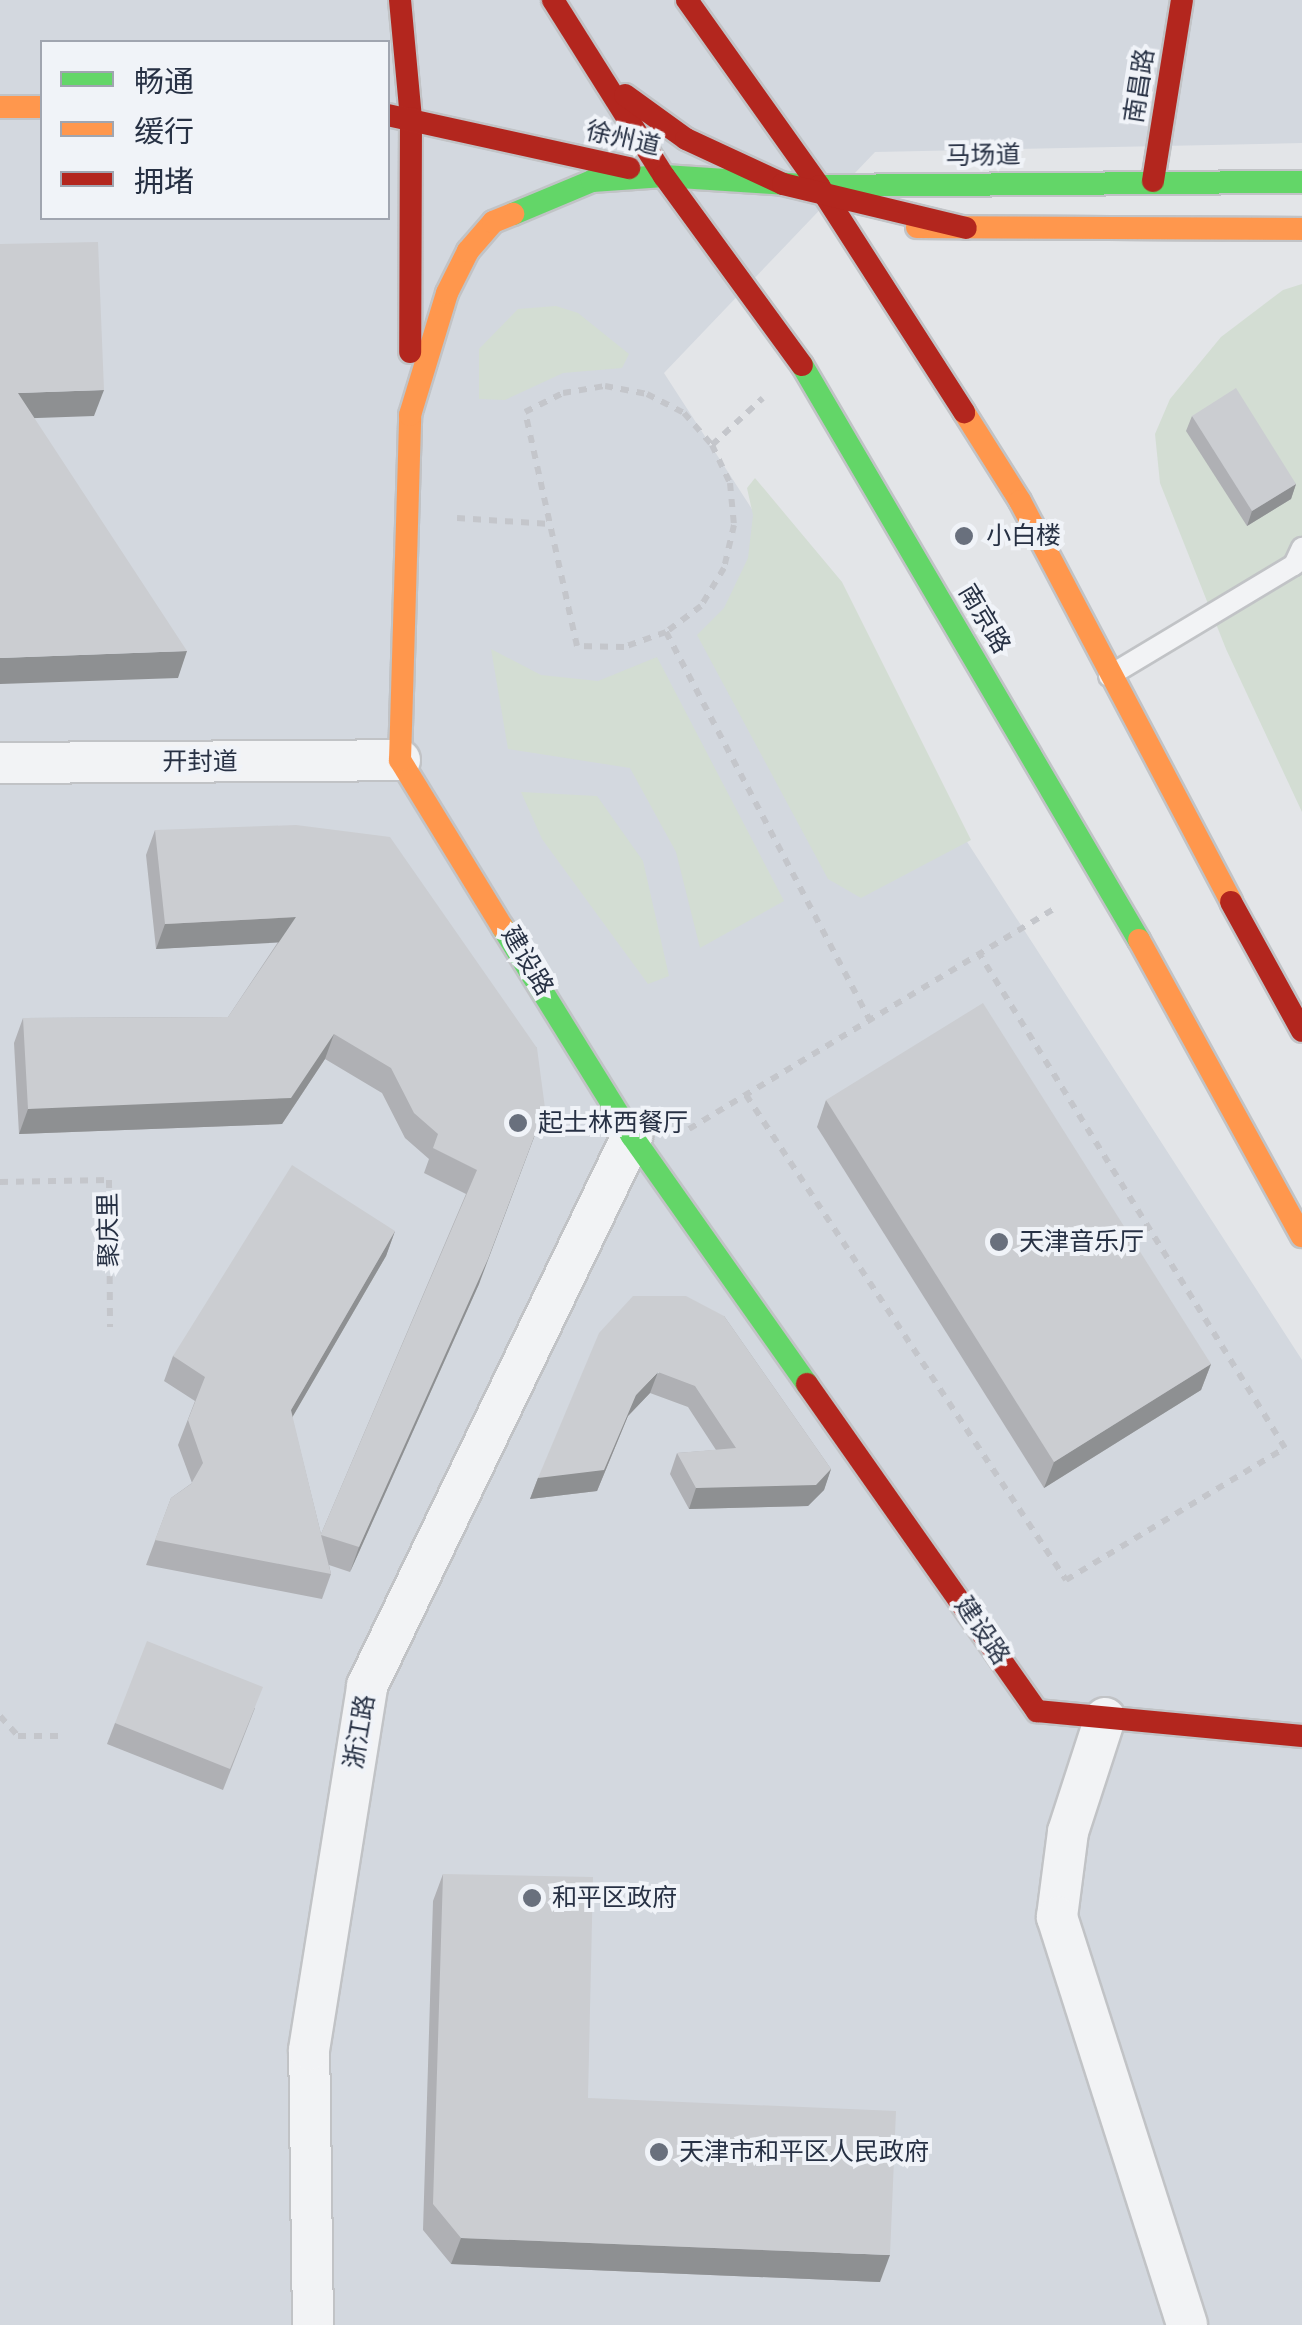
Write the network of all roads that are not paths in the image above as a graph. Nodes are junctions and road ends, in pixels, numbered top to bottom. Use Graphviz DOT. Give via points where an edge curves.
graph roads {
  1 [pos="400,0"];
  2 [pos="553,0"];
  3 [pos="687,0"];
  4 [pos="1182,0"];
  5 [pos="592,67"];
  6 [pos="40,107"];
  7 [pos="0,108"];
  8 [pos="399,116"];
  9 [pos="664,176"];
  10 [pos="1154,181"];
  11 [pos="1302,182"];
  12 [pos="783,184"];
  13 [pos="823,192"];
  14 [pos="844,226"];
  15 [pos="966,228"];
  16 [pos="1302,229"];
  17 [pos="410,415"];
  18 [pos="1302,548"];
  19 [pos="1107,678"];
  20 [pos="400,760"];
  21 [pos="0,763"];
  22 [pos="1302,1031"];
  23 [pos="639,1146"];
  24 [pos="1302,1236"];
  25 [pos="1105,1718"];
  26 [pos="1302,1736"];
  27 [pos="313,2325"];
  28 [pos="1186,2325"];
  1 -- 8 [label="street"];
  2 -- 5 [label="street, 南京路"];
  3 -- 13 [label="street"];
  4 -- 10 [label="street, 南昌路"];
  5 -- 9 [label="street, 南京路"];
  5 -- 12 [label="street" via="686,139"];
  6 -- 7 [label="street"];
  8 -- 9 [label="street, 徐州道"];
  8 -- 17 [label="street"];
  9 -- 12 [label="street"];
  9 -- 14 [label="street, 徐州道"];
  9 -- 17 [label="street" via="592,181 492,222 446,292"];
  9 -- 24 [label="street, 南京路" via="801,364 1106,879"];
  10 -- 11 [label="street, 马场道"];
  10 -- 13 [label="street, 马场道"];
  12 -- 13 [label="street"];
  13 -- 14 [label="street"];
  13 -- 15 [label="street"];
  14 -- 15 [label="street"];
  14 -- 19 [label="street" via="1020,501"];
  15 -- 16 [label="street"];
  17 -- 20 [label="street"];
  18 -- 19 [label="lane" via="1294,565"];
  19 -- 22 [label="street"];
  20 -- 21 [label="street, 开封道"];
  20 -- 23 [label="street, 建设路"];
  23 -- 25 [label="street, 建设路" via="1037,1711"];
  23 -- 27 [label="street, 浙江路" via="367,1686 308,2050"];
  25 -- 26 [label="street, 建设路"];
  25 -- 28 [label="street" via="1068,1832 1057,1917"];
}
